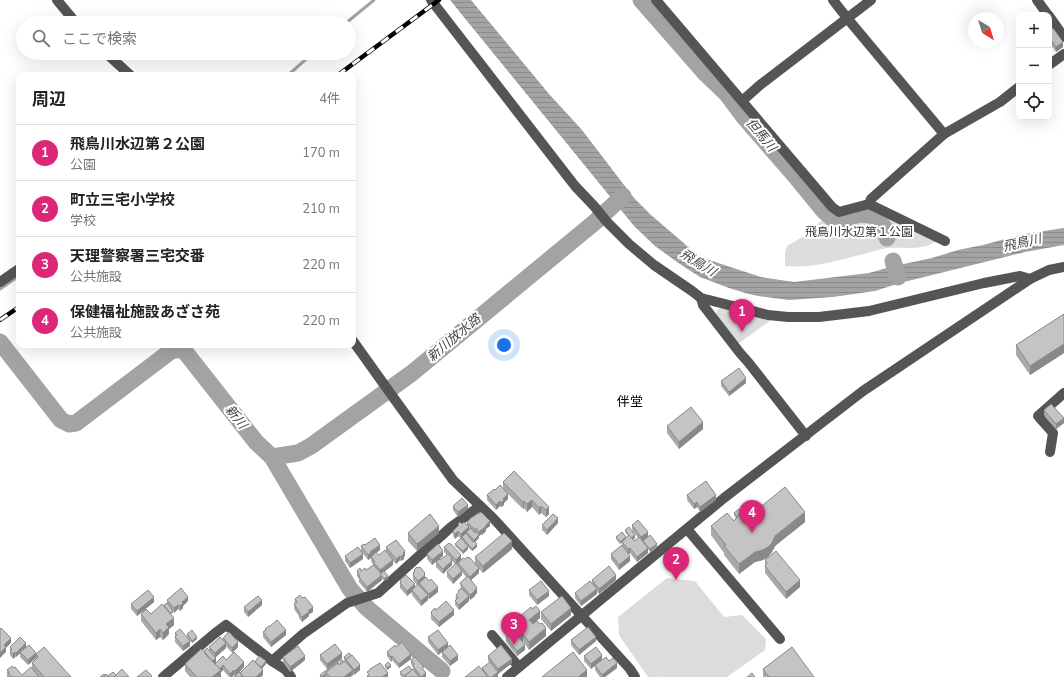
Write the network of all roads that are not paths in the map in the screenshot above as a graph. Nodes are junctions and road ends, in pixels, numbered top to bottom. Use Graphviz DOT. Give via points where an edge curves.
graph roads {
  1 [pos="57,0"];
  2 [pos="431,0"];
  3 [pos="656,0"];
  4 [pos="833,0"];
  5 [pos="871,0"];
  6 [pos="1037,0"];
  7 [pos="1045,12"];
  8 [pos="70,16"];
  9 [pos="847,18"];
  10 [pos="1052,21"];
  11 [pos="1064,37"];
  12 [pos="1064,54"];
  13 [pos="114,60"];
  14 [pos="1052,63"];
  15 [pos="127,72"];
  16 [pos="1016,89"];
  17 [pos="742,101"];
  18 [pos="944,134"];
  19 [pos="869,204"];
  20 [pos="944,242"];
  21 [pos="1064,267"];
  22 [pos="16,271"];
  23 [pos="1030,279"];
  24 [pos="0,282"];
  25 [pos="701,298"];
  26 [pos="356,345"];
  27 [pos="1064,393"];
  28 [pos="806,436"];
  29 [pos="1050,452"];
  30 [pos="480,506"];
  31 [pos="687,529"];
  32 [pos="582,616"];
  33 [pos="492,635"];
  34 [pos="780,639"];
  35 [pos="272,661"];
  36 [pos="519,667"];
  37 [pos="163,677"];
  38 [pos="291,677"];
  39 [pos="507,677"];
  40 [pos="635,677"];
  1 -- 8 [label="street"];
  2 -- 25 [label="street" via="575,186 607,222 654,265"];
  3 -- 17 [label="street"];
  4 -- 9 [label="street"];
  5 -- 9 [label="street"];
  6 -- 7 [label="street"];
  9 -- 17 [label="street"];
  9 -- 18 [label="street"];
  10 -- 11 [label="street"];
  12 -- 14 [label="street"];
  13 -- 15 [label="street"];
  16 -- 18 [label="street" via="1000,102"];
  17 -- 19 [label="street" via="832,207 839,212"];
  18 -- 19 [label="street" via="871,199"];
  19 -- 20 [label="street"];
  21 -- 23 [label="street" via="1049,270"];
  22 -- 24 [label="street"];
  23 -- 25 [label="street" via="1020,276 869,311 819,317 788,318 768,315"];
  23 -- 28 [label="street" via="863,391"];
  25 -- 28 [label="street" via="703,305"];
  26 -- 30 [label="street" via="453,480"];
  27 -- 29 [label="street" via="1038,416 1053,433"];
  28 -- 31 [label="street"];
  30 -- 32 [label="street"];
  30 -- 35 [label="street" via="451,528 378,593 347,603 303,634"];
  31 -- 32 [label="street"];
  31 -- 34 [label="street"];
  32 -- 36 [label="street"];
  32 -- 40 [label="street"];
  33 -- 36 [label="street"];
  35 -- 37 [label="street" via="226,625"];
  35 -- 38 [label="street" via="286,670"];
  36 -- 39 [label="street"];
}
